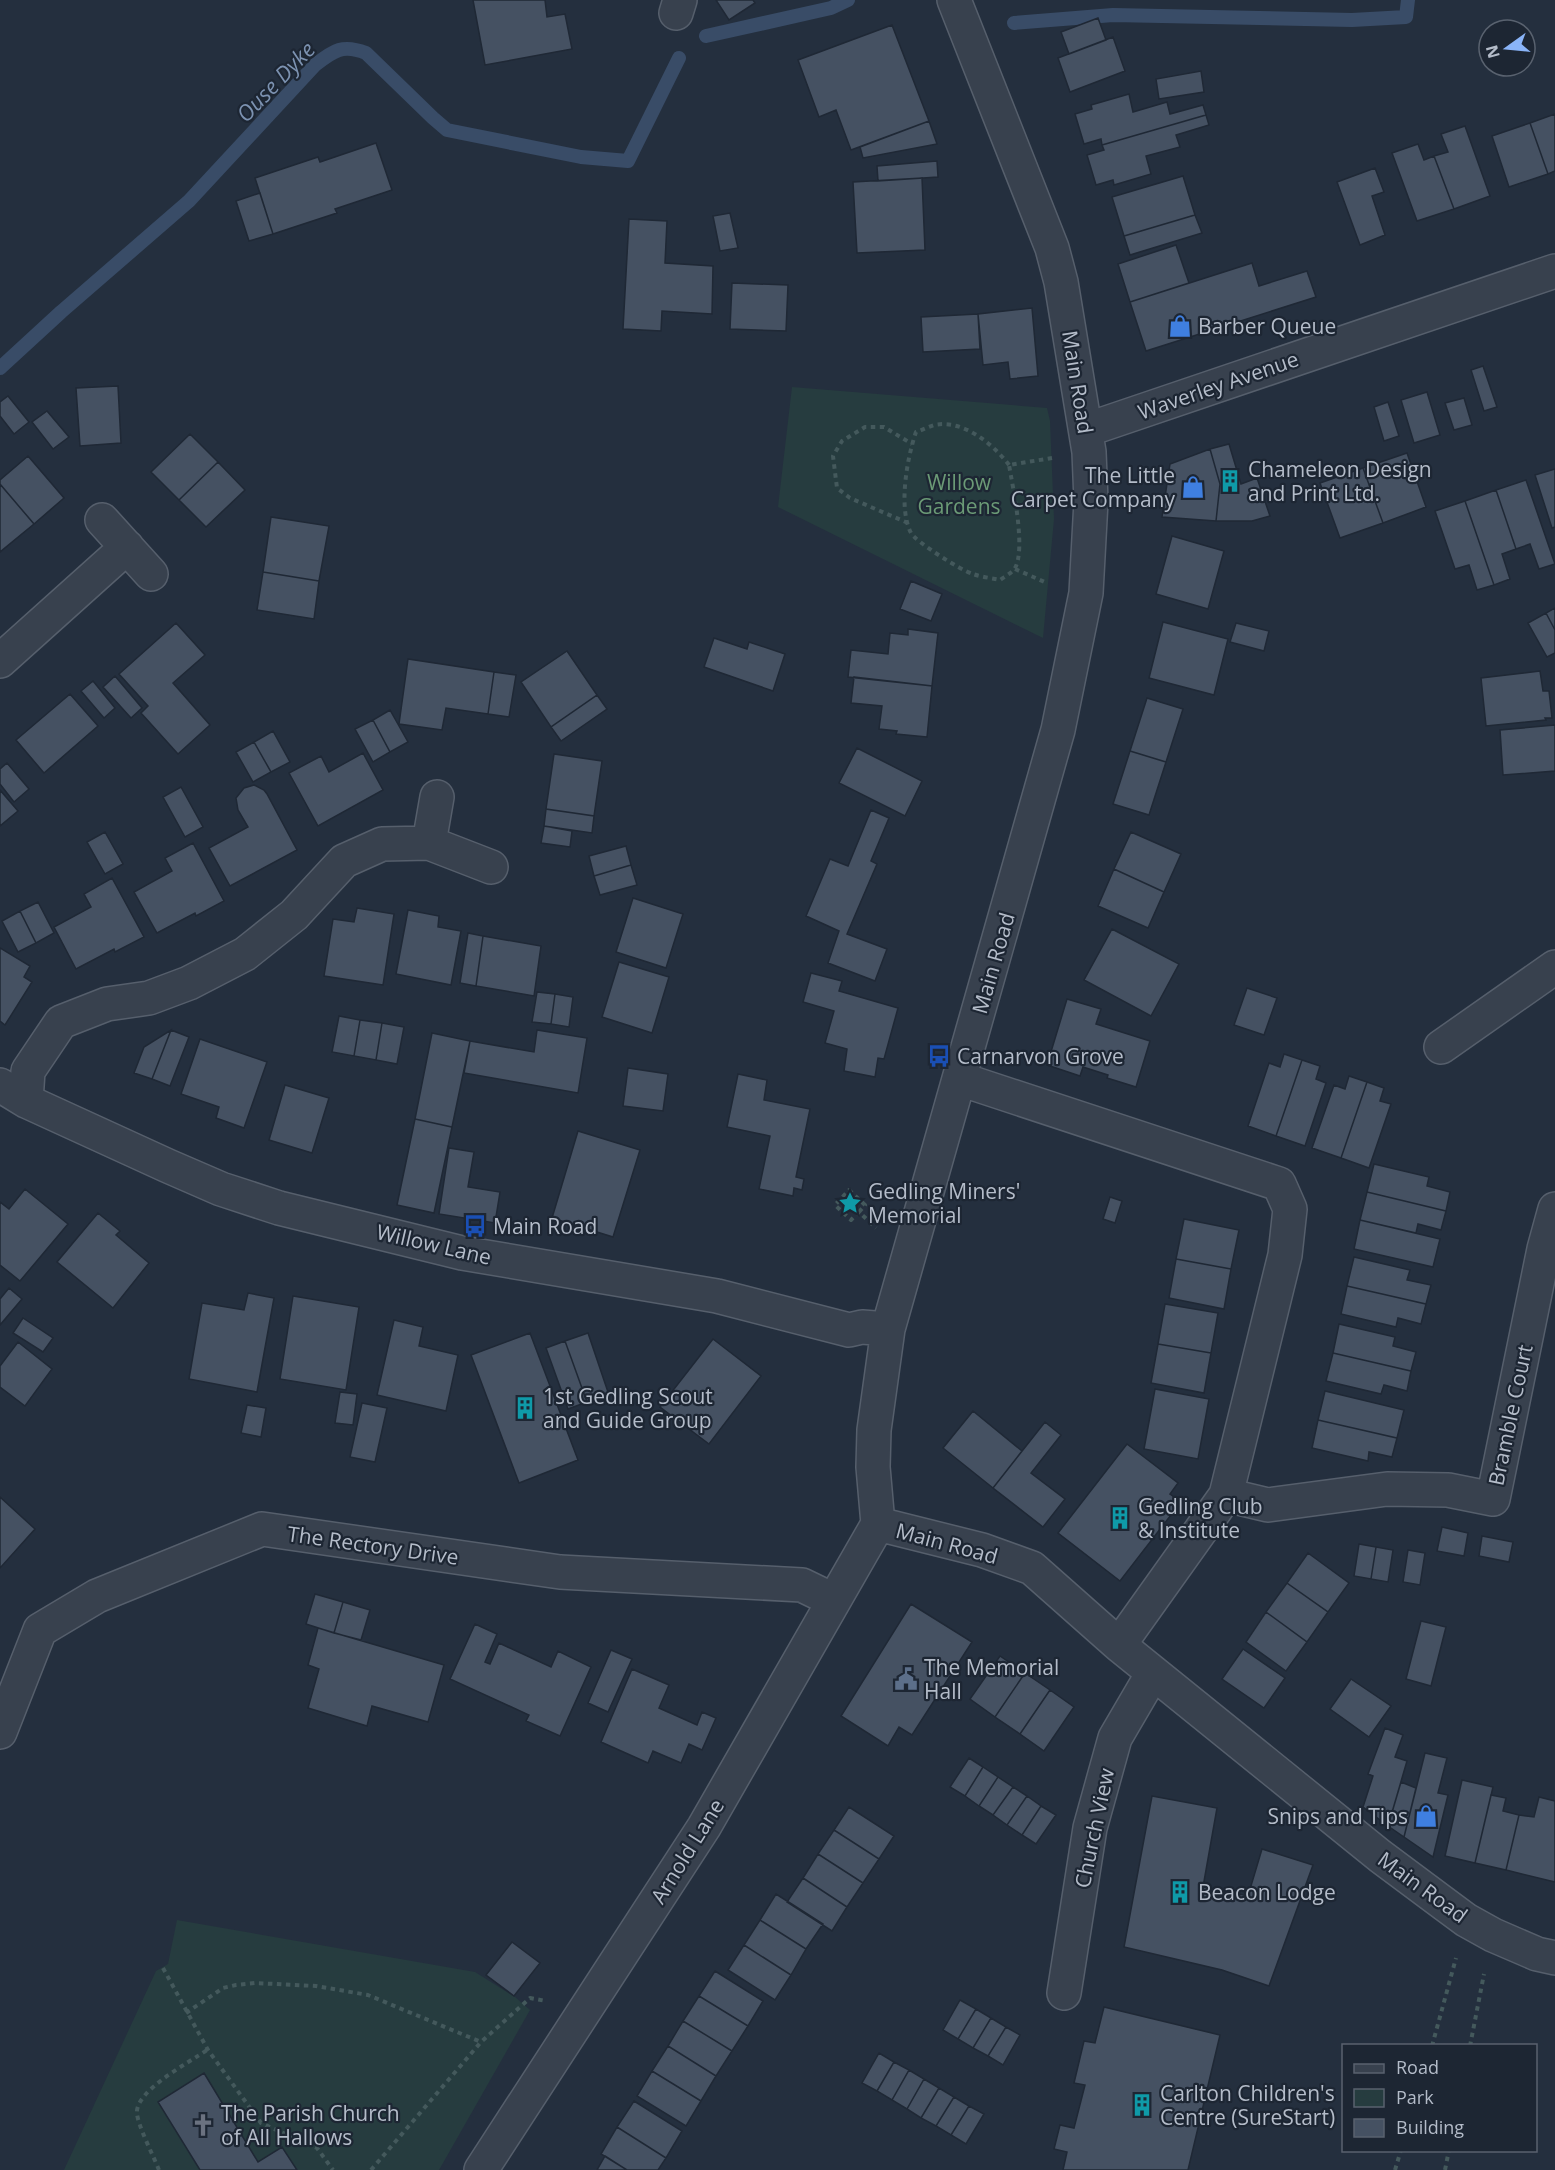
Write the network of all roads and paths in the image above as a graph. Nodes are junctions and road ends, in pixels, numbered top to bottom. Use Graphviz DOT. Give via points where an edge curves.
graph roads {
  1 [pos="958,11"];
  2 [pos="1555,271"];
  3 [pos="1087,441"];
  4 [pos="912,444"];
  5 [pos="1009,465"];
  6 [pos="102,520"];
  7 [pos="908,523"];
  8 [pos="127,547"];
  9 [pos="151,574"];
  10 [pos="0,660"];
  11 [pos="437,797"];
  12 [pos="429,843"];
  13 [pos="491,867"];
  14 [pos="1551,980"];
  15 [pos="1441,1047"];
  16 [pos="960,1079"];
  17 [pos="13,1093"];
  18 [pos="1555,1209"];
  19 [pos="859,1212"];
  20 [pos="908,1259"];
  21 [pos="888,1329"];
  22 [pos="1226,1495"];
  23 [pos="878,1524"];
  24 [pos="833,1600"];
  25 [pos="1119,1645"];
  26 [pos="1153,1673"];
  27 [pos="0,1732"];
  28 [pos="1480,1928"];
  29 [pos="1555,1958"];
  30 [pos="163,1968"];
  31 [pos="1064,1993"];
  32 [pos="530,1998"];
  33 [pos="186,2013"];
  34 [pos="481,2042"];
  35 [pos="1433,2044"];
  36 [pos="1470,2044"];
  37 [pos="208,2050"];
  38 [pos="1401,2152"];
  39 [pos="1449,2152"];
  40 [pos="159,2170"];
  41 [pos="333,2170"];
  42 [pos="371,2170"];
  43 [pos="481,2170"];
  44 [pos="1395,2170"];
  45 [pos="1445,2170"];
  1 -- 3 [label="street, Main Road" via="1052,248"];
  2 -- 3 [label="street, Waverley Avenue"];
  3 -- 5 [label="path"];
  3 -- 16 [label="street, Main Road" via="1091,501 1086,593 1061,719"];
  4 -- 5 [label="path" via="916,432 935,425 959,427 984,439"];
  4 -- 7 [label="path" via="905,488"];
  4 -- 7 [label="path" via="884,427 865,427 842,441 833,456 837,488 850,498"];
  5 -- 7 [label="path" via="1019,552 1015,569 1000,580 971,574 929,550 912,535"];
  6 -- 8 [label="street"];
  8 -- 9 [label="street"];
  8 -- 10 [label="street"];
  11 -- 12 [label="street"];
  12 -- 13 [label="street"];
  12 -- 17 [label="street" via="382,844 344,861 294,915 245,954 189,983 149,998 107,1004 61,1022"];
  14 -- 15 [label="street"];
  16 -- 20 [label="street, Main Road"];
  16 -- 22 [label="street" via="1279,1184 1290,1209 1285,1255"];
  17 -- 21 [label="street, Willow Lane" via="211,1184 279,1208 462,1253 717,1296 849,1330"];
  18 -- 22 [label="street, Bramble Court" via="1493,1499 1448,1490 1387,1489 1268,1505"];
  19 -- 19 [label="path" via="865,1205 849,1190 835,1205 851,1220"];
  19 -- 20 [label="path"];
  20 -- 21 [label="street, Main Road"];
  21 -- 23 [label="street, Main Road" via="874,1430"];
  22 -- 25 [label="street"];
  23 -- 24 [label="street, Arnold Lane"];
  23 -- 25 [label="street, Main Road" via="982,1550 1032,1568"];
  24 -- 27 [label="street, The Rectory Drive" via="802,1585 561,1572 262,1529 97,1596 40,1630"];
  24 -- 43 [label="street, Arnold Lane" via="704,1827"];
  25 -- 26 [label="street, Main Road"];
  26 -- 28 [label="street, Main Road" via="1380,1856"];
  26 -- 31 [label="street, Church View" via="1115,1738 1090,1828"];
  28 -- 29 [label="street, Main Road"];
  28 -- 35 [label="path"];
  28 -- 36 [label="path"];
  30 -- 33 [label="path"];
  32 -- 34 [label="path"];
  33 -- 34 [label="path" via="222,1988 236,1985 316,1986 368,1995"];
  33 -- 37 [label="path"];
  34 -- 42 [label="path"];
  37 -- 40 [label="path" via="155,2085 139,2102 137,2113"];
  37 -- 41 [label="path" via="261,2123 317,2148"];
  38 -- 44 [label="path"];
  39 -- 45 [label="path"];
}
